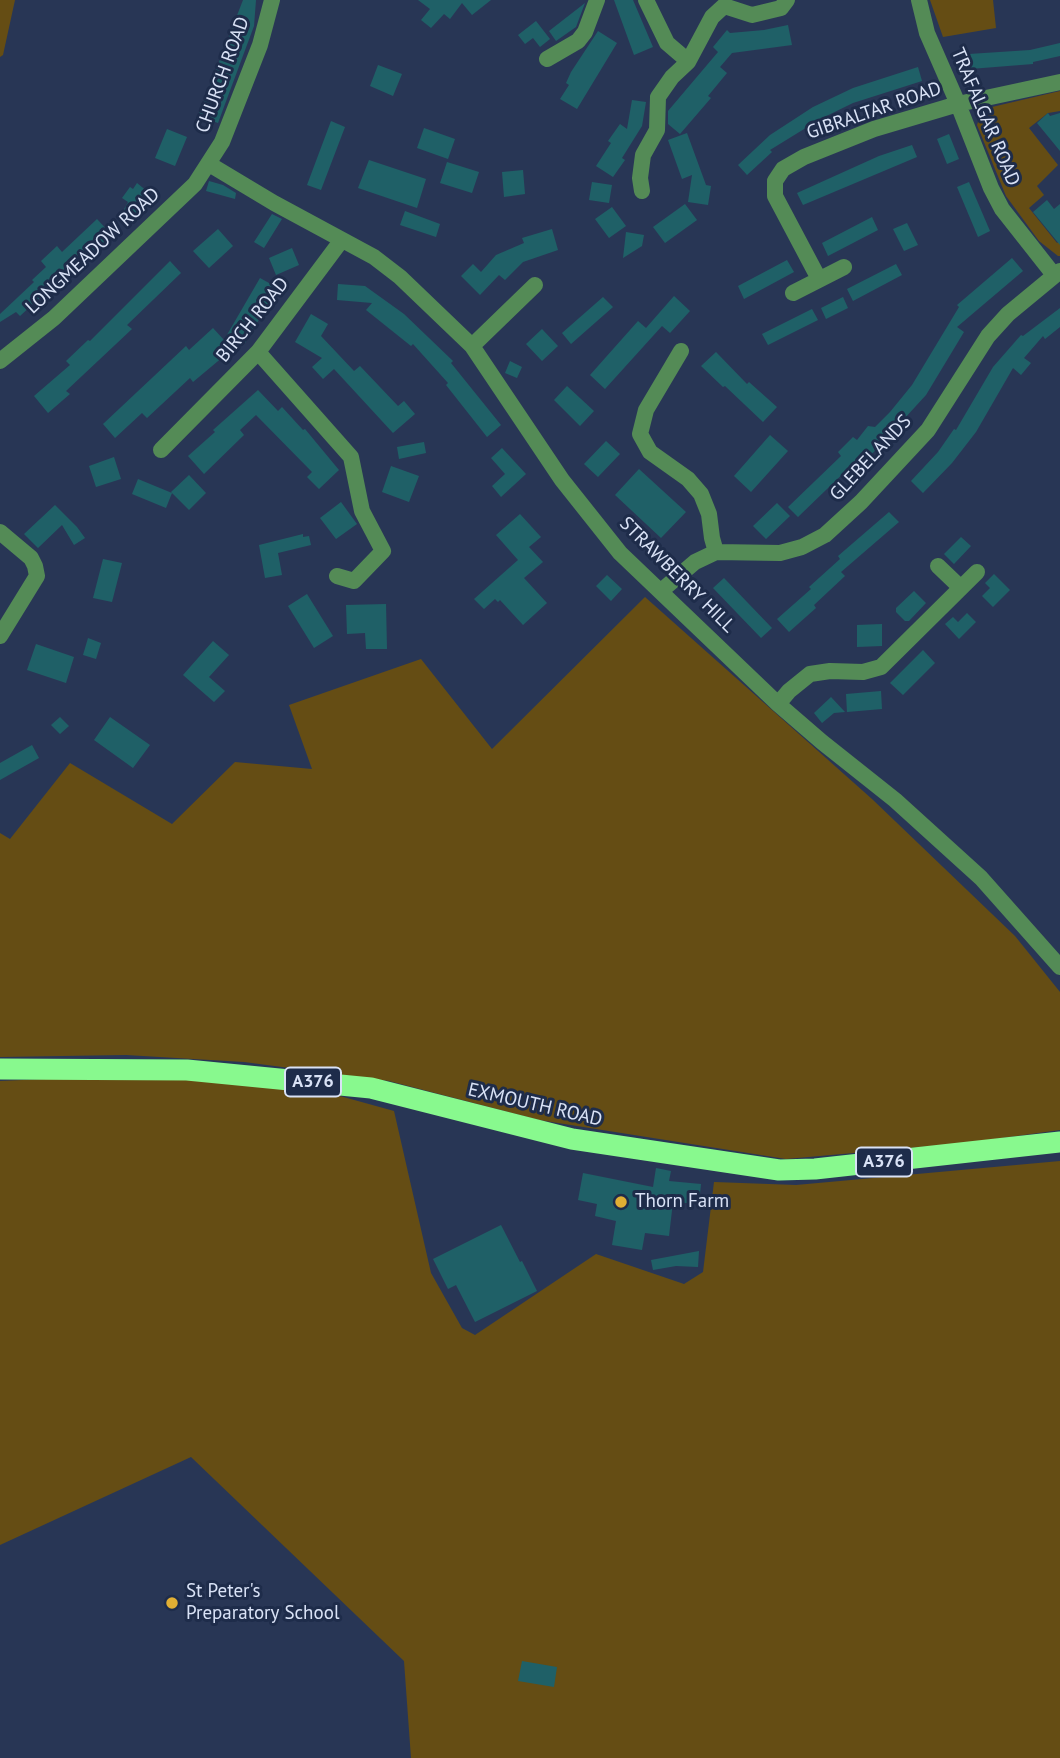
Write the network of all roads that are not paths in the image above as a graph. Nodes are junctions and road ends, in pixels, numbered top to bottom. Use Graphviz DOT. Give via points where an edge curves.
graph roads {
  1 [pos="272,0"];
  2 [pos="597,0"];
  3 [pos="646,0"];
  4 [pos="787,0"];
  5 [pos="919,0"];
  6 [pos="722,3"];
  7 [pos="547,58"];
  8 [pos="688,61"];
  9 [pos="1060,82"];
  10 [pos="958,104"];
  11 [pos="209,164"];
  12 [pos="642,191"];
  13 [pos="341,241"];
  14 [pos="844,267"];
  15 [pos="1057,273"];
  16 [pos="819,279"];
  17 [pos="534,285"];
  18 [pos="793,293"];
  19 [pos="472,346"];
  20 [pos="681,351"];
  21 [pos="258,352"];
  22 [pos="0,361"];
  23 [pos="161,450"];
  24 [pos="0,532"];
  25 [pos="716,552"];
  26 [pos="938,566"];
  27 [pos="977,572"];
  28 [pos="337,576"];
  29 [pos="961,588"];
  30 [pos="661,591"];
  31 [pos="0,636"];
  32 [pos="778,704"];
  33 [pos="1060,967"];
  34 [pos="0,1069"];
  35 [pos="1060,1142"];
  1 -- 11 [label="street, CHURCH ROAD" via="260,45"];
  2 -- 7 [label="street" via="578,41"];
  3 -- 8 [label="street" via="667,43"];
  4 -- 6 [label="street" via="781,8 752,15"];
  5 -- 10 [label="street, TRAFALGAR ROAD" via="927,33"];
  6 -- 8 [label="street"];
  8 -- 12 [label="street" via="658,97 657,130 643,155"];
  9 -- 10 [label="street, GIBRALTAR ROAD"];
  10 -- 15 [label="street, TRAFALGAR ROAD" via="1002,209"];
  10 -- 16 [label="street, GIBRALTAR ROAD" via="874,129 783,169 775,181 775,196"];
  11 -- 13 [label="street, STRAWBERRY HILL"];
  11 -- 22 [label="street, LONGMEADOW ROAD" via="195,184 54,318"];
  13 -- 19 [label="street, STRAWBERRY HILL" via="374,257"];
  13 -- 21 [label="street, BIRCH ROAD"];
  14 -- 16 [label="street"];
  15 -- 25 [label="street, GLEBELANDS" via="988,335 928,430 825,535 780,553"];
  16 -- 18 [label="street"];
  17 -- 19 [label="street"];
  19 -- 30 [label="street, STRAWBERRY HILL" via="579,504 620,553"];
  20 -- 25 [label="street" via="646,410 640,434 650,452 702,494"];
  21 -- 23 [label="street, BIRCH ROAD"];
  21 -- 28 [label="street" via="351,457 362,512 383,551 354,581"];
  24 -- 31 [label="street" via="31,558 37,576"];
  25 -- 30 [label="street" via="695,562"];
  26 -- 29 [label="street"];
  27 -- 29 [label="street"];
  29 -- 32 [label="street" via="881,667 810,674"];
  30 -- 32 [label="street, STRAWBERRY HILL"];
  32 -- 33 [label="street, STRAWBERRY HILL" via="962,861"];
  34 -- 35 [label="highway, EXMOUTH ROAD / A376" via="187,1070 372,1088 572,1139 779,1170"];
}
